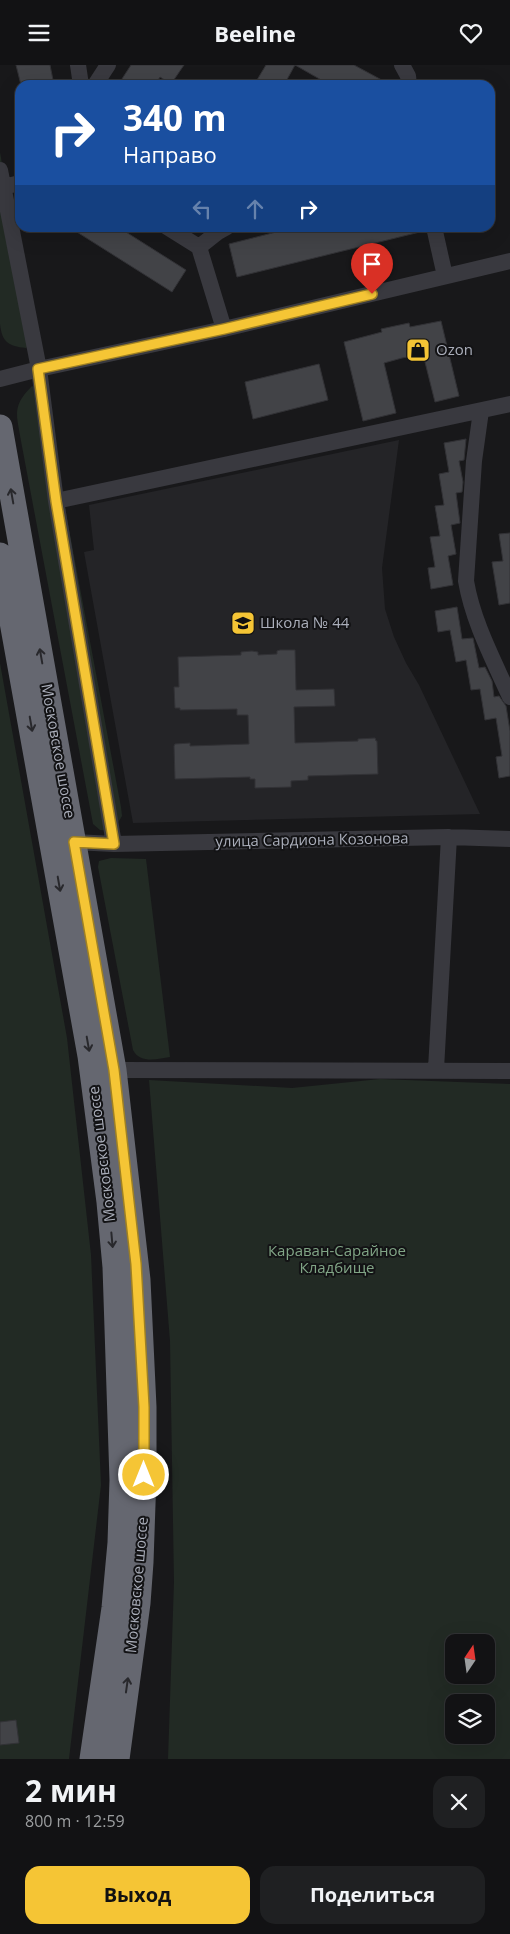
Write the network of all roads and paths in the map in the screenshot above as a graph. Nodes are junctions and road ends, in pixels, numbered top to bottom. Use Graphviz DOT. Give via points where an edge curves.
graph roads {
  1 [pos="78,65"];
  2 [pos="108,65"];
  3 [pos="402,65"];
  4 [pos="80,80"];
  5 [pos="98,80"];
  6 [pos="408,80"];
  7 [pos="0,169"];
  8 [pos="15,184"];
  9 [pos="3,187"];
  10 [pos="175,232"];
  11 [pos="218,232"];
  12 [pos="435,232"];
  13 [pos="199,247"];
  14 [pos="510,261"];
  15 [pos="445,276"];
  16 [pos="224,329"];
  17 [pos="38,369"];
  18 [pos="0,379"];
  19 [pos="510,404"];
  20 [pos="481,411"];
  21 [pos="0,427"];
  22 [pos="56,501"];
  23 [pos="0,555"];
  24 [pos="510,697"];
  25 [pos="449,837"];
  26 [pos="510,839"];
  27 [pos="74,842"];
  28 [pos="114,844"];
  29 [pos="436,1069"];
  30 [pos="114,1070"];
  31 [pos="510,1071"];
  32 [pos="92,1759"];
  33 [pos="116,1759"];
  1 -- 4 [label="street"];
  2 -- 5 [label="street"];
  3 -- 6 [label="street"];
  7 -- 9 [label="street"];
  8 -- 9 [label="street"];
  9 -- 17 [label="street"];
  10 -- 13 [label="street"];
  11 -- 13 [label="street"];
  12 -- 15 [label="street"];
  13 -- 16 [label="street"];
  14 -- 15 [label="street"];
  15 -- 16 [label="street"];
  16 -- 17 [label="street"];
  17 -- 18 [label="street"];
  17 -- 22 [label="street"];
  19 -- 20 [label="street"];
  20 -- 22 [label="street"];
  20 -- 24 [label="street" via="473,471 466,581 476,621"];
  27 -- 21 [label="highway, Московское шоссе, one-way"];
  22 -- 28 [label="street"];
  23 -- 32 [label="highway, Московское шоссе, one-way" via="90,1056 114,1267 122,1480 120,1543"];
  25 -- 26 [label="street, улица Сардиона Козонова"];
  25 -- 28 [label="street, улица Сардиона Козонова"];
  25 -- 29 [label="street"];
  27 -- 28 [label="street, улица Сардиона Козонова"];
  27 -- 30 [label="highway, Московское шоссе"];
  29 -- 30 [label="street"];
  29 -- 31 [label="street"];
  33 -- 30 [label="highway, Московское шоссе, one-way" via="138,1603 144,1407 138,1280"];
}
